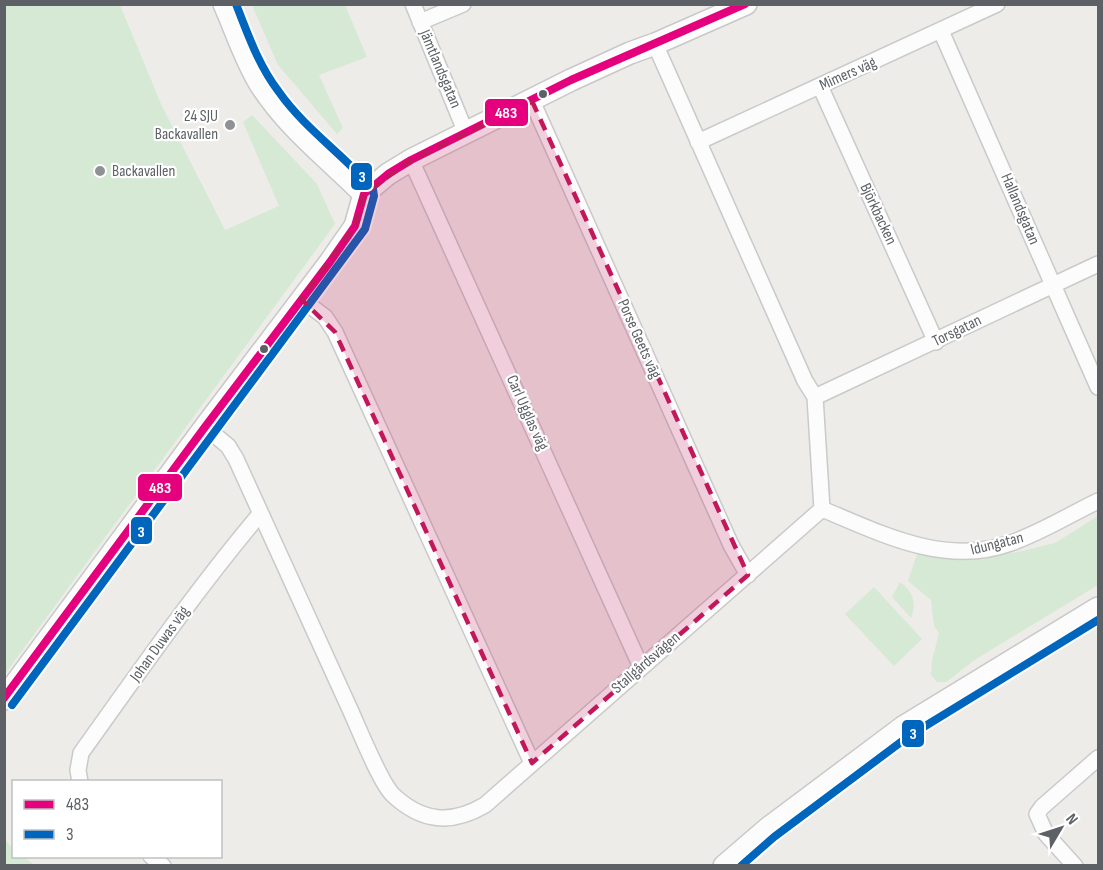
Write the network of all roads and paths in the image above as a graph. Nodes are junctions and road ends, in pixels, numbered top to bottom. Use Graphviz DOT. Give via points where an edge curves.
graph roads {
  1 [pos="224,4"];
  2 [pos="413,4"];
  3 [pos="463,4"];
  4 [pos="746,4"];
  5 [pos="997,4"];
  6 [pos="718,11"];
  7 [pos="420,22"];
  8 [pos="941,31"];
  9 [pos="655,44"];
  10 [pos="820,86"];
  11 [pos="532,101"];
  12 [pos="466,133"];
  13 [pos="698,142"];
  14 [pos="411,160"];
  15 [pos="364,194"];
  16 [pos="1098,264"];
  17 [pos="1053,285"];
  18 [pos="301,299"];
  19 [pos="936,342"];
  20 [pos="1098,387"];
  21 [pos="815,397"];
  22 [pos="205,427"];
  23 [pos="1098,501"];
  24 [pos="822,509"];
  25 [pos="260,514"];
  26 [pos="748,575"];
  27 [pos="1098,608"];
  28 [pos="641,667"];
  29 [pos="4,699"];
  30 [pos="1098,758"];
  31 [pos="532,763"];
  32 [pos="80,780"];
  33 [pos="724,866"];
  34 [pos="1075,866"];
  1 -- 15 [label="street" via="260,85 319,152"];
  2 -- 7 [label="street, Jämtlandsgatan"];
  3 -- 7 [label="street"];
  4 -- 6 [label="street"];
  5 -- 8 [label="street, Mimers väg"];
  6 -- 9 [label="street"];
  7 -- 12 [label="street, Jämtlandsgatan"];
  8 -- 10 [label="street, Mimers väg"];
  8 -- 17 [label="street, Hallandsgatan"];
  9 -- 11 [label="street"];
  9 -- 13 [label="street"];
  10 -- 13 [label="street, Mimers väg"];
  10 -- 19 [label="street, Björkbacken"];
  11 -- 12 [label="street"];
  11 -- 26 [label="street, Porse Geets väg" via="731,545"];
  12 -- 14 [label="street"];
  13 -- 21 [label="street"];
  14 -- 15 [label="street"];
  14 -- 28 [label="street, Carl Ugglas väg"];
  15 -- 18 [label="street" via="355,226"];
  16 -- 17 [label="street, Torsgatan"];
  17 -- 19 [label="street, Torsgatan"];
  17 -- 20 [label="street, Hallandsgatan"];
  18 -- 22 [label="street"];
  18 -- 31 [label="street" via="325,317 335,332"];
  19 -- 21 [label="street, Torsgatan"];
  21 -- 24 [label="street"];
  22 -- 25 [label="street, Stallgårdsvägen" via="228,446"];
  22 -- 29 [label="street"];
  23 -- 24 [label="street, Idungatan" via="1010,544 954,552 917,545"];
  24 -- 26 [label="street, Stallgårdsvägen"];
  25 -- 31 [label="street, Stallgårdsvägen" via="391,793 424,816 468,815"];
  25 -- 32 [label="street, Johan Duwas väg" via="81,753"];
  26 -- 28 [label="street, Stallgårdsvägen"];
  27 -- 33 [label="street" via="903,727"];
  28 -- 31 [label="street, Stallgårdsvägen"];
  30 -- 34 [label="street" via="1037,814 1046,834"];
}
